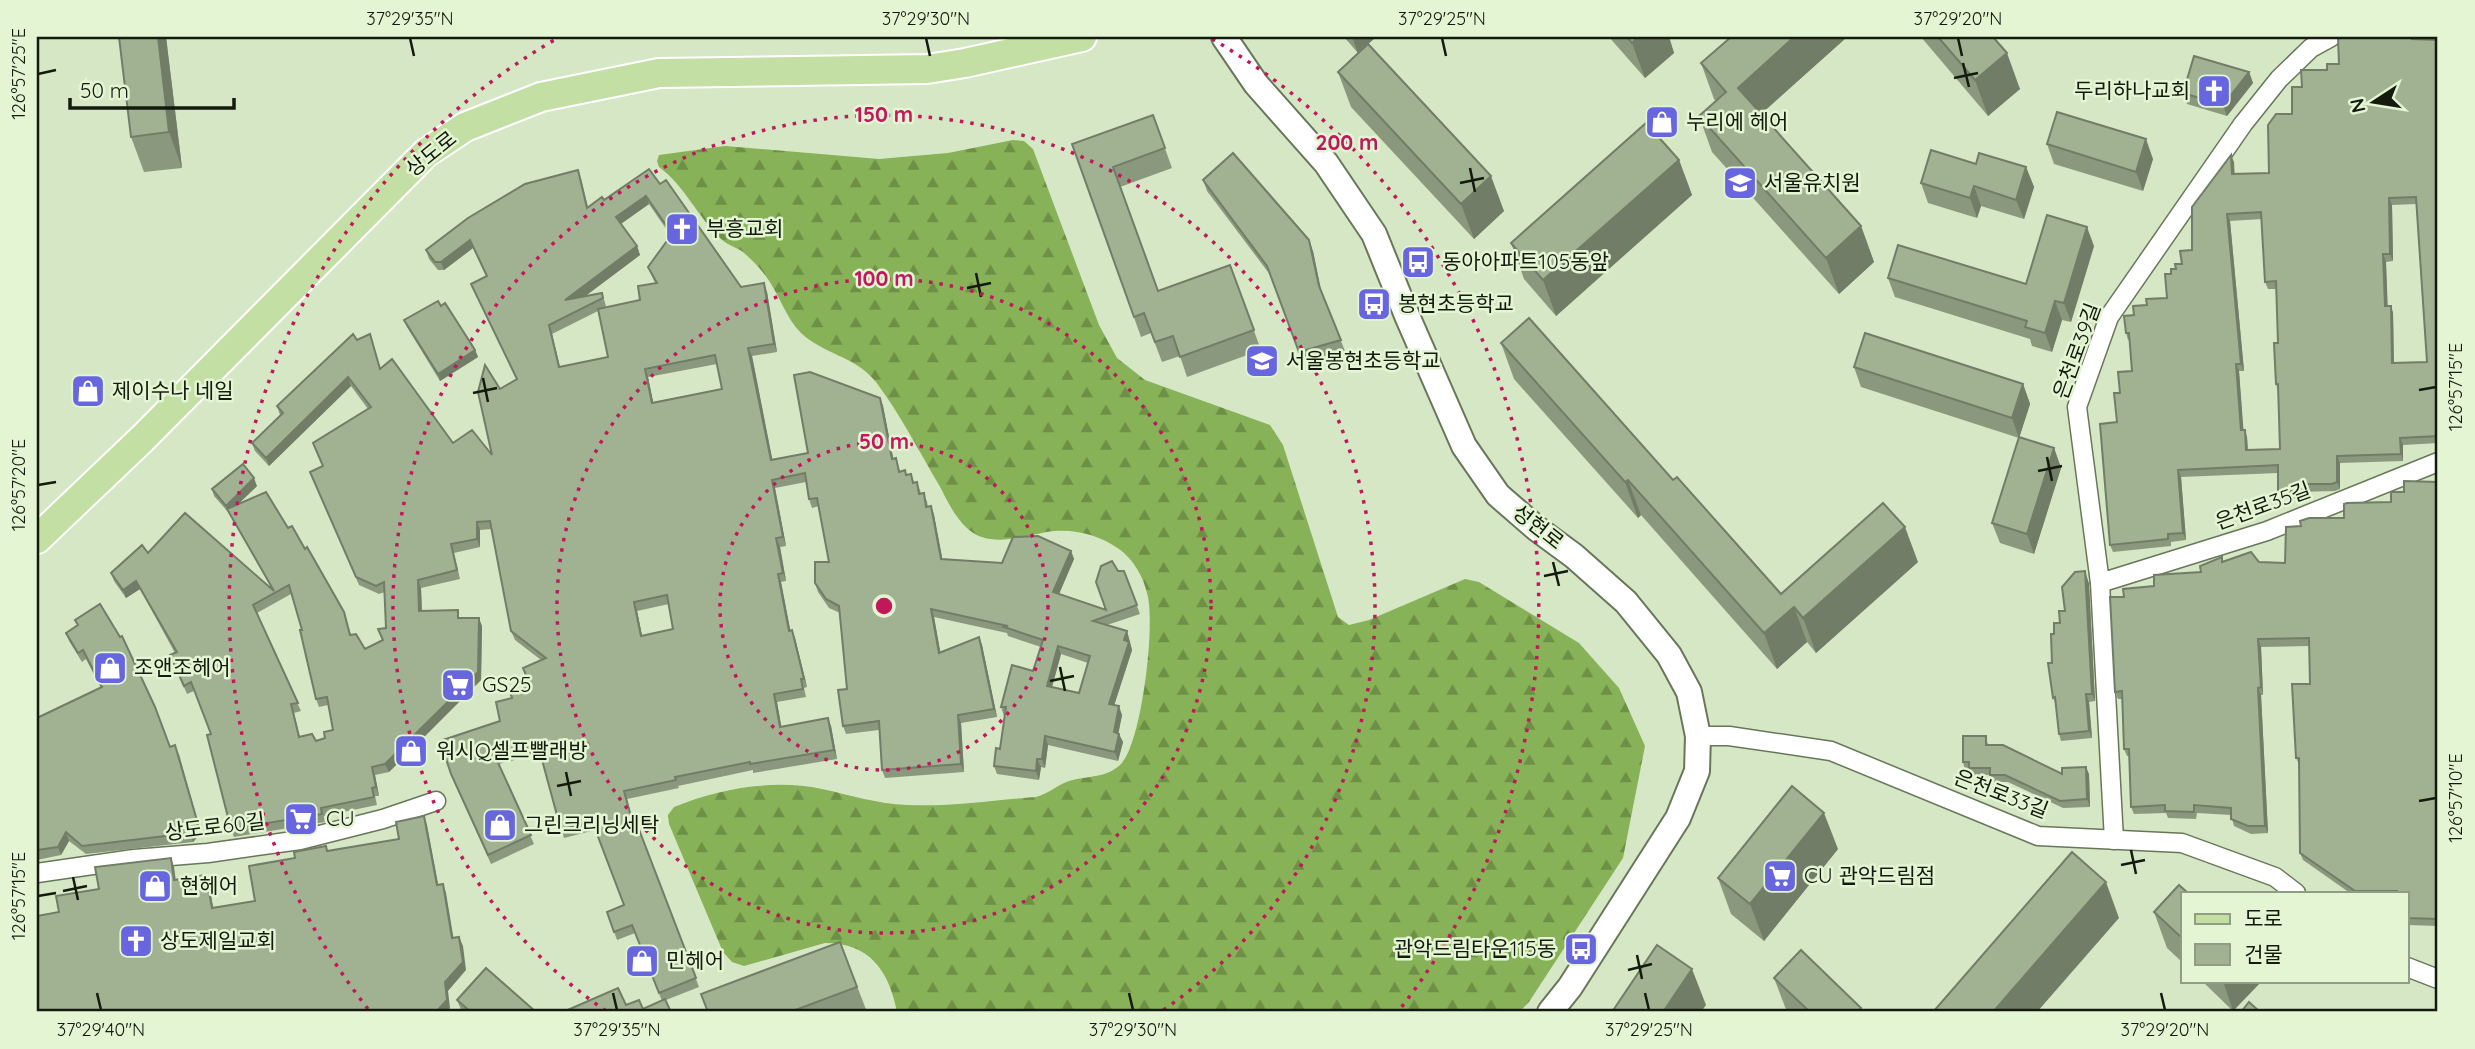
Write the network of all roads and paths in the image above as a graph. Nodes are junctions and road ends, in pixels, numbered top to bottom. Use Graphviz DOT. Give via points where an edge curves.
graph roads {
  1 [pos="1082,37"];
  2 [pos="1224,37"];
  3 [pos="2331,37"];
  4 [pos="2438,462"];
  5 [pos="37,539"];
  6 [pos="2100,583"];
  7 [pos="1698,736"];
  8 [pos="436,801"];
  9 [pos="2114,840"];
  10 [pos="37,873"];
  11 [pos="2296,892"];
  12 [pos="2408,967"];
  13 [pos="2433,978"];
  14 [pos="1550,1012"];
  1 -- 5 [label="main road, 상도로" via="927,69 659,73 541,97 465,127 426,153"];
  2 -- 7 [label="street, 성현로" via="1256,84 1326,163 1374,234 1464,446 1498,495 1626,601 1669,655 1689,692"];
  3 -- 6 [label="street, 은천로39길" via="2311,48 2279,79 2243,124 2109,317 2077,407"];
  4 -- 6 [label="street, 은천로35길" via="2267,531"];
  6 -- 9 [label="street, 은천로39길"];
  7 -- 9 [label="street, 은천로33길" via="1831,751 2038,836"];
  7 -- 14 [label="street, 성현로" via="1698,771 1678,818"];
  8 -- 10 [label="street, 상도로60길" via="300,840"];
  9 -- 11 [label="street, 은천로33길" via="2182,843 2275,877"];
  12 -- 13 [label="street"];
}
